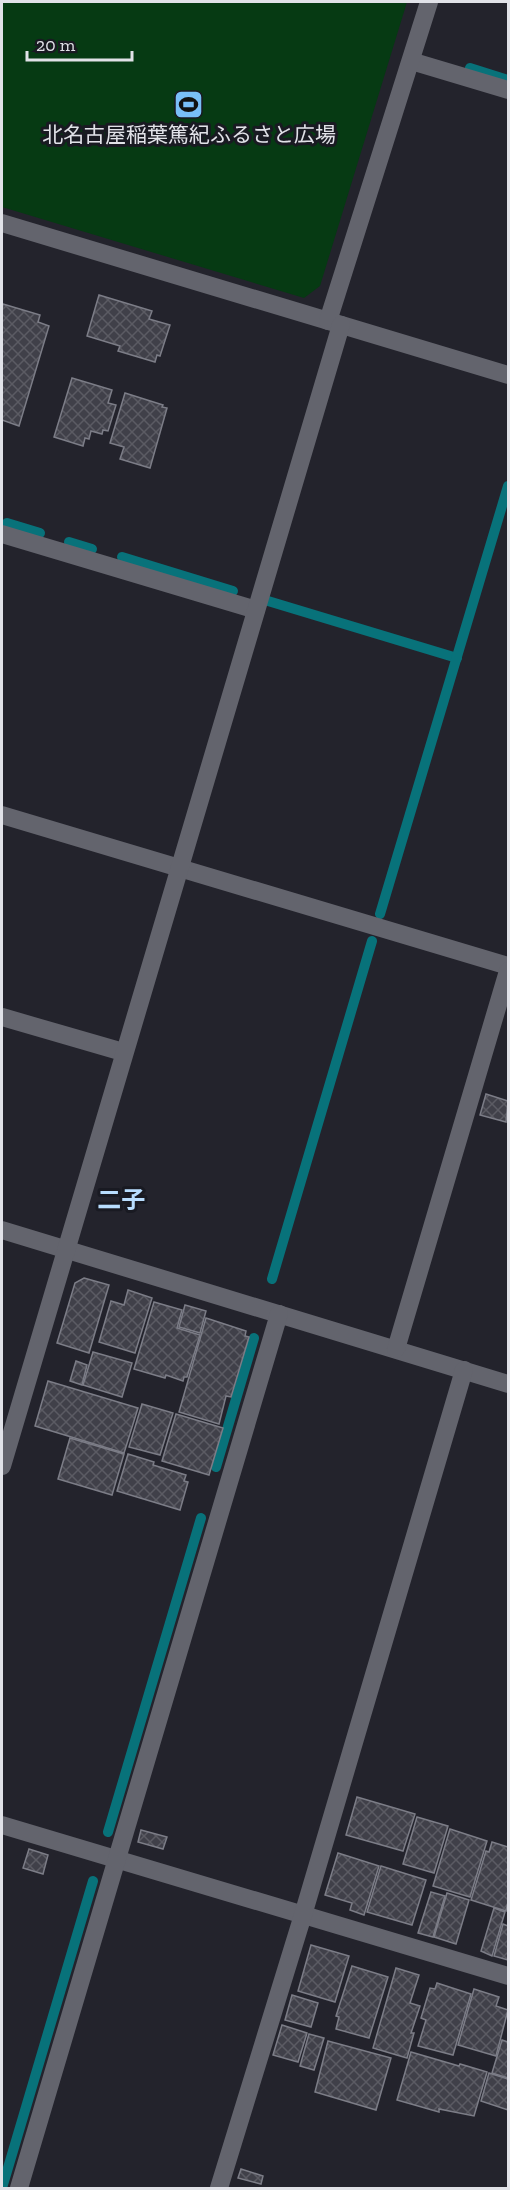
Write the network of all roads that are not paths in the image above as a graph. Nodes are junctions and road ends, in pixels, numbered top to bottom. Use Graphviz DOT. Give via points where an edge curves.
graph roads {
  1 [pos="429,2"];
  2 [pos="411,61"];
  3 [pos="508,90"];
  4 [pos="2,223"];
  5 [pos="335,323"];
  6 [pos="508,375"];
  7 [pos="2,534"];
  8 [pos="256,610"];
  9 [pos="2,815"];
  10 [pos="179,868"];
  11 [pos="508,966"];
  12 [pos="508,971"];
  13 [pos="2,1017"];
  14 [pos="123,1052"];
  15 [pos="2,1230"];
  16 [pos="65,1249"];
  17 [pos="279,1314"];
  18 [pos="396,1349"];
  19 [pos="464,1370"];
  20 [pos="508,1384"];
  21 [pos="2,1466"];
  22 [pos="2,1825"];
  23 [pos="117,1859"];
  24 [pos="303,1915"];
  25 [pos="508,1976"];
  26 [pos="19,2188"];
  27 [pos="219,2188"];
  1 -- 2 [label="street"];
  2 -- 3 [label="street"];
  2 -- 5 [label="street"];
  4 -- 5 [label="street"];
  5 -- 6 [label="street"];
  5 -- 8 [label="street"];
  7 -- 8 [label="street"];
  8 -- 10 [label="street"];
  9 -- 10 [label="street"];
  10 -- 11 [label="street"];
  10 -- 14 [label="street"];
  12 -- 18 [label="street"];
  13 -- 14 [label="street"];
  14 -- 16 [label="street"];
  15 -- 16 [label="street"];
  16 -- 17 [label="street"];
  16 -- 21 [label="street"];
  17 -- 18 [label="street"];
  17 -- 23 [label="street"];
  18 -- 19 [label="street"];
  19 -- 20 [label="street"];
  19 -- 24 [label="street"];
  22 -- 23 [label="street"];
  23 -- 24 [label="street"];
  23 -- 26 [label="street"];
  24 -- 25 [label="street"];
  24 -- 27 [label="street"];
}
